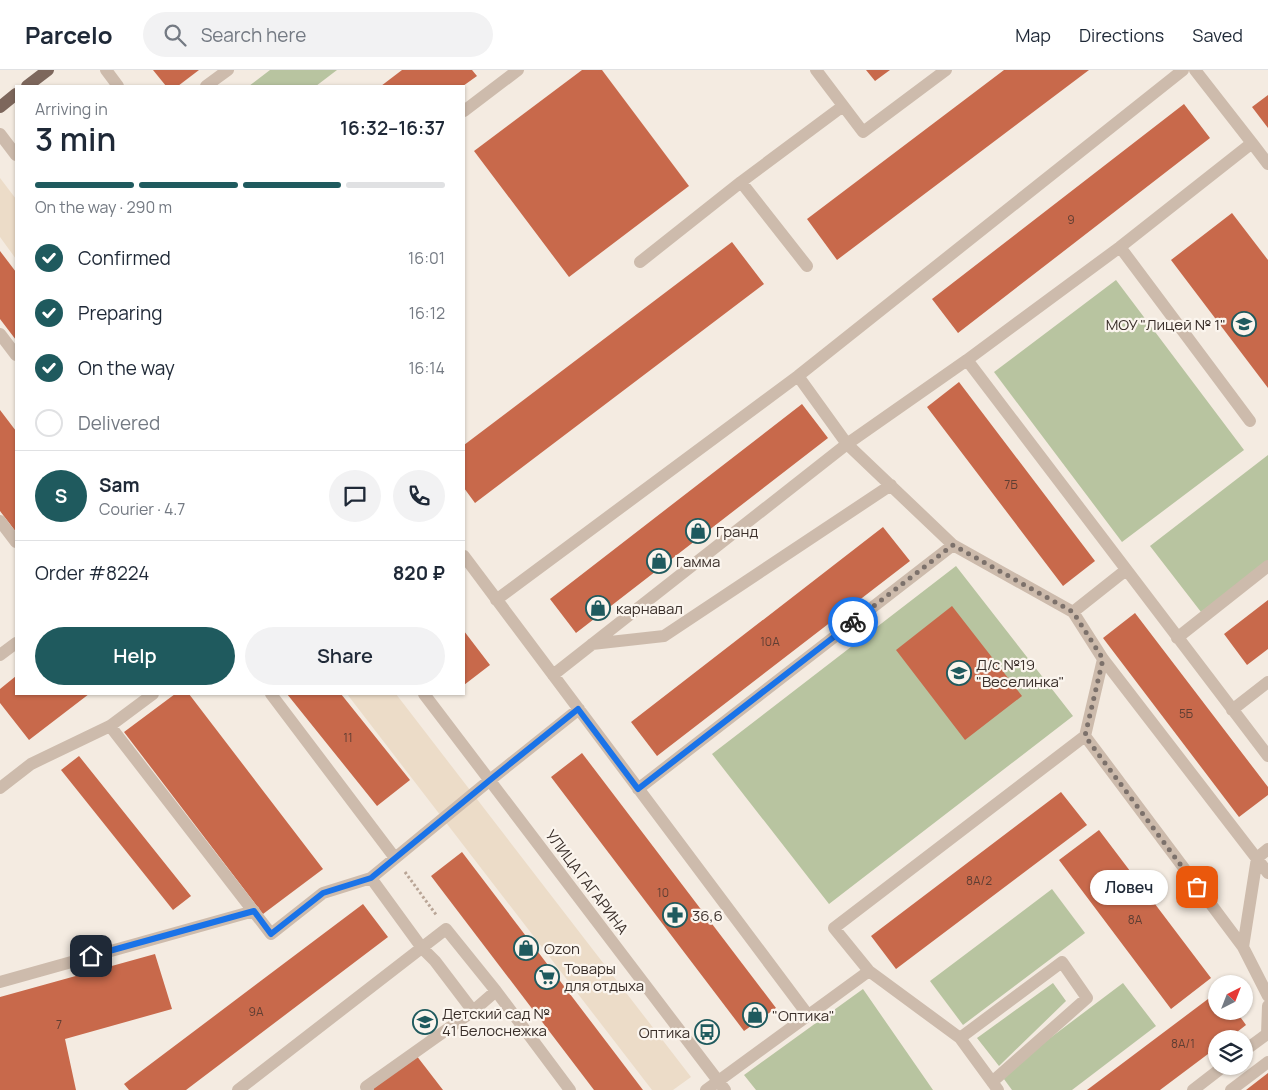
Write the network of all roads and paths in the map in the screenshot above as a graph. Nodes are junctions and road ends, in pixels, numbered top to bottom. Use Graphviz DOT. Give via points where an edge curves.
graph roads {
  1 [pos="48,70"];
  2 [pos="106,70"];
  3 [pos="228,70"];
  4 [pos="518,70"];
  5 [pos="816,70"];
  6 [pos="946,70"];
  7 [pos="1183,70"];
  8 [pos="1195,70"];
  9 [pos="28,85"];
  10 [pos="117,85"];
  11 [pos="207,85"];
  12 [pos="15,95"];
  13 [pos="843,106"];
  14 [pos="0,107"];
  15 [pos="465,110"];
  16 [pos="0,134"];
  17 [pos="1252,143"];
  18 [pos="15,154"];
  19 [pos="1268,164"];
  20 [pos="741,182"];
  21 [pos="1120,247"];
  22 [pos="640,262"];
  23 [pos="807,266"];
  24 [pos="0,334"];
  25 [pos="15,354"];
  26 [pos="967,360"];
  27 [pos="798,376"];
  28 [pos="1250,421"];
  29 [pos="847,444"];
  30 [pos="891,485"];
  31 [pos="0,521"];
  32 [pos="15,541"];
  33 [pos="953,545"];
  34 [pos="465,557"];
  35 [pos="1268,566"];
  36 [pos="1126,570"];
  37 [pos="496,600"];
  38 [pos="1073,612"];
  39 [pos="1178,638"];
  40 [pos="15,644"];
  41 [pos="592,644"];
  42 [pos="0,655"];
  43 [pos="1103,659"];
  44 [pos="553,675"];
  45 [pos="1268,682"];
  46 [pos="152,695"];
  47 [pos="272,695"];
  48 [pos="425,695"];
  49 [pos="578,709"];
  50 [pos="1232,710"];
  51 [pos="110,726"];
  52 [pos="1085,736"];
  53 [pos="1268,756"];
  54 [pos="490,780"];
  55 [pos="0,788"];
  56 [pos="638,789"];
  57 [pos="1268,849"];
  58 [pos="395,858"];
  59 [pos="1257,858"];
  60 [pos="1268,874"];
  61 [pos="371,878"];
  62 [pos="254,911"];
  63 [pos="446,929"];
  64 [pos="422,948"];
  65 [pos="1242,948"];
  66 [pos="869,971"];
  67 [pos="0,982"];
  68 [pos="496,991"];
  69 [pos="1268,996"];
  70 [pos="1268,1006"];
  71 [pos="473,1011"];
  72 [pos="808,1016"];
  73 [pos="1267,1035"];
  74 [pos="960,1038"];
  75 [pos="1253,1045"];
  76 [pos="1268,1062"];
  77 [pos="1212,1075"];
  78 [pos="721,1085"];
  79 [pos="995,1086"];
  80 [pos="238,1090"];
  81 [pos="368,1090"];
  82 [pos="570,1090"];
  83 [pos="706,1090"];
  84 [pos="1192,1090"];
  85 [pos="1231,1090"];
  1 -- 9 [label="main road"];
  2 -- 10 [label="street"];
  3 -- 11 [label="street"];
  4 -- 15 [label="street"];
  5 -- 13 [label="street"];
  6 -- 13 [label="street" via="863,132"];
  7 -- 27 [label="street"];
  8 -- 17 [label="street"];
  12 -- 14 [label="main road"];
  13 -- 20 [label="street"];
  16 -- 18 [label="street"];
  17 -- 19 [label="street"];
  17 -- 21 [label="street"];
  20 -- 22 [label="street"];
  20 -- 23 [label="street"];
  21 -- 26 [label="street"];
  21 -- 28 [label="street"];
  24 -- 25 [label="street"];
  26 -- 29 [label="street"];
  26 -- 36 [label="street"];
  27 -- 29 [label="street"];
  27 -- 37 [label="street"];
  29 -- 30 [label="street"];
  29 -- 41 [label="street"];
  30 -- 33 [label="street"];
  30 -- 41 [label="street" via="664,636"];
  31 -- 32 [label="street"];
  33 -- 38 [label="street"];
  33 -- 56 [label="street"];
  34 -- 37 [label="street"];
  35 -- 39 [label="street"];
  36 -- 38 [label="street"];
  36 -- 39 [label="street"];
  37 -- 44 [label="street"];
  38 -- 43 [label="street"];
  39 -- 50 [label="street"];
  40 -- 42 [label="street"];
  41 -- 44 [label="street"];
  43 -- 52 [label="street"];
  43 -- 59 [label="street"];
  44 -- 49 [label="street"];
  45 -- 50 [label="street"];
  46 -- 51 [label="street"];
  47 -- 58 [label="street"];
  48 -- 54 [label="street, УЛИЦА ГАГАРИНА"];
  49 -- 54 [label="street"];
  49 -- 56 [label="street"];
  50 -- 53 [label="street"];
  51 -- 55 [label="street" via="31,764"];
  51 -- 62 [label="street"];
  52 -- 65 [label="street"];
  52 -- 66 [label="street" via="834,928"];
  54 -- 58 [label="street"];
  54 -- 78 [label="street, УЛИЦА ГАГАРИНА"];
  56 -- 72 [label="street"];
  57 -- 59 [label="street"];
  58 -- 61 [label="street"];
  58 -- 63 [label="path"];
  59 -- 60 [label="street"];
  59 -- 65 [label="street"];
  61 -- 62 [label="street" via="323,893 271,934"];
  61 -- 64 [label="street"];
  62 -- 67 [label="street"];
  63 -- 64 [label="street"];
  63 -- 68 [label="street"];
  64 -- 71 [label="street"];
  64 -- 80 [label="street"];
  65 -- 69 [label="street"];
  66 -- 72 [label="street"];
  66 -- 74 [label="street"];
  68 -- 71 [label="street"];
  68 -- 82 [label="street"];
  70 -- 73 [label="street"];
  71 -- 81 [label="street" via="366,1087"];
  72 -- 78 [label="street"];
  73 -- 75 [label="street"];
  74 -- 79 [label="street"];
  74 -- 79 [label="street" via="1062,962 1087,998"];
  76 -- 85 [label="street"];
  77 -- 84 [label="street"];
  78 -- 83 [label="street"];
}
